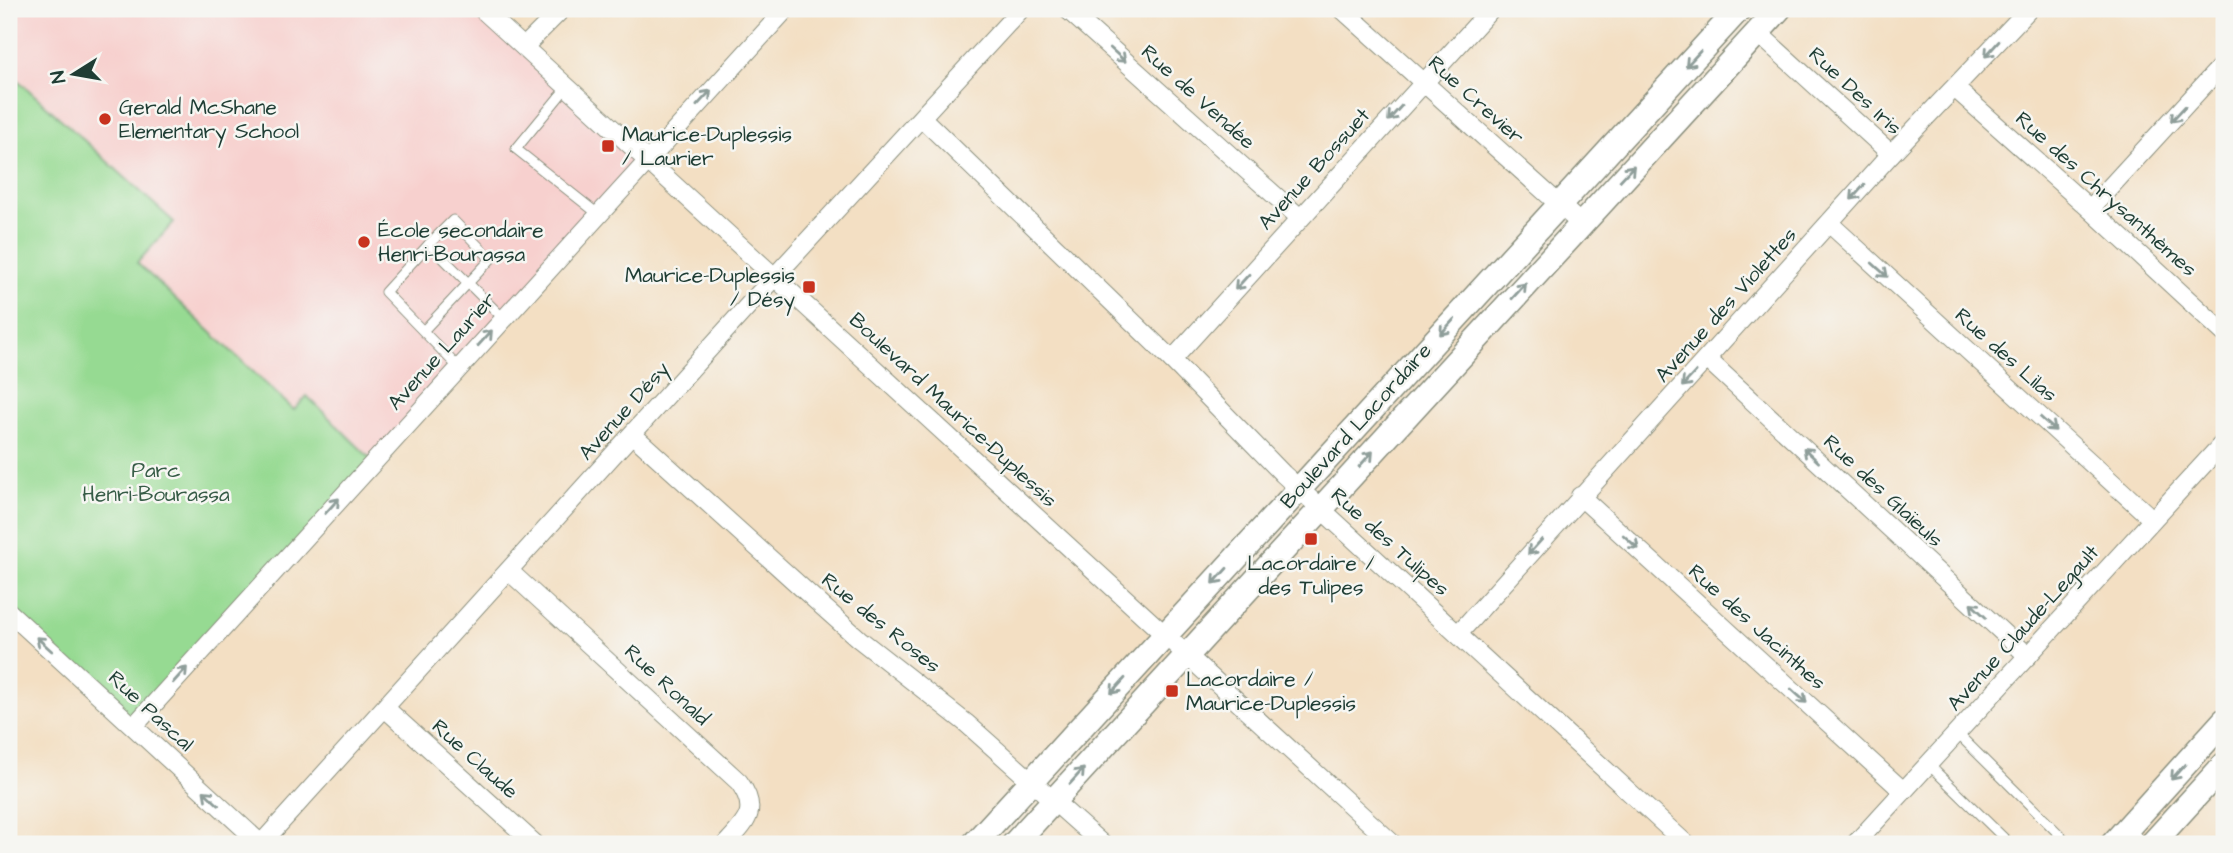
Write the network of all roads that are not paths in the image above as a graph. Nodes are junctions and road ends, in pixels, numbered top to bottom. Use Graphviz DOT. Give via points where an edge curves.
graph roads {
  1 [pos="482,9"];
  2 [pos="562,9"];
  3 [pos="786,9"];
  4 [pos="1021,9"];
  5 [pos="1067,9"];
  6 [pos="1342,9"];
  7 [pos="1491,9"];
  8 [pos="1739,9"];
  9 [pos="1779,9"];
  10 [pos="2029,9"];
  11 [pos="1757,32"];
  12 [pos="524,47"];
  13 [pos="2221,73"];
  14 [pos="1423,82"];
  15 [pos="567,87"];
  16 [pos="1956,89"];
  17 [pos="922,118"];
  18 [pos="1891,155"];
  19 [pos="647,160"];
  20 [pos="1559,204"];
  21 [pos="2090,209"];
  22 [pos="598,214"];
  23 [pos="1300,218"];
  24 [pos="1581,223"];
  25 [pos="1830,224"];
  26 [pos="429,244"];
  27 [pos="775,278"];
  28 [pos="468,283"];
  29 [pos="503,318"];
  30 [pos="424,330"];
  31 [pos="2224,333"];
  32 [pos="1707,359"];
  33 [pos="1172,360"];
  34 [pos="458,367"];
  35 [pos="633,435"];
  36 [pos="2224,442"];
  37 [pos="1299,489"];
  38 [pos="1580,496"];
  39 [pos="1320,510"];
  40 [pos="2152,519"];
  41 [pos="509,571"];
  42 [pos="9,612"];
  43 [pos="1458,634"];
  44 [pos="1164,635"];
  45 [pos="1186,655"];
  46 [pos="2028,656"];
  47 [pos="386,708"];
  48 [pos="2224,722"];
  49 [pos="134,726"];
  50 [pos="1957,733"];
  51 [pos="1928,764"];
  52 [pos="2224,765"];
  53 [pos="1032,780"];
  54 [pos="1903,791"];
  55 [pos="1054,801"];
  56 [pos="2125,840"];
  57 [pos="261,844"];
  58 [pos="535,844"];
  59 [pos="726,844"];
  60 [pos="974,844"];
  61 [pos="1014,844"];
  62 [pos="1102,844"];
  63 [pos="1393,844"];
  64 [pos="1686,844"];
  65 [pos="1855,844"];
  66 [pos="2010,844"];
  67 [pos="2069,844"];
  68 [pos="2152,844"];
  1 -- 12 [label="street, Boulevard Maurice-Duplessis"];
  2 -- 12 [label="street"];
  19 -- 3 [label="street, Avenue Laurier, one-way"];
  4 -- 17 [label="street, Avenue Désy"];
  5 -- 23 [label="street, Rue de Vendée, one-way"];
  6 -- 14 [label="street, Rue Crevier"];
  7 -- 14 [label="street, Avenue Bossuet"];
  8 -- 20 [label="main road, Boulevard Lacordaire, one-way"];
  9 -- 11 [label="main road, Boulevard Lacordaire"];
  10 -- 16 [label="street, Avenue des Violettes, one-way"];
  11 -- 18 [label="street, Rue Des Iris"];
  24 -- 11 [label="main road, Boulevard Lacordaire, one-way"];
  12 -- 15 [label="street, Boulevard Maurice-Duplessis"];
  13 -- 21 [label="street, one-way"];
  14 -- 20 [label="street, Rue Crevier"];
  14 -- 23 [label="street, Avenue Bossuet, one-way"];
  15 -- 19 [label="street, Boulevard Maurice-Duplessis"];
  15 -- 22 [label="lane" via="516,149"];
  16 -- 18 [label="street, Avenue des Violettes"];
  16 -- 21 [label="street, Rue des Chrysanthèmes"];
  17 -- 27 [label="street, Avenue Désy"];
  17 -- 33 [label="street, Rue des Tulipes"];
  18 -- 25 [label="street, Avenue des Violettes, one-way"];
  19 -- 22 [label="street, Avenue Laurier"];
  19 -- 27 [label="street, Boulevard Maurice-Duplessis"];
  20 -- 24 [label="street, Rue Crevier"];
  20 -- 37 [label="main road, Boulevard Lacordaire, one-way"];
  21 -- 31 [label="street, Rue des Chrysanthèmes"];
  22 -- 29 [label="street, Avenue Laurier"];
  23 -- 33 [label="street, Avenue Bossuet, one-way"];
  39 -- 24 [label="main road, Boulevard Lacordaire, one-way"];
  25 -- 32 [label="street, Avenue des Violettes"];
  25 -- 40 [label="street, Rue des Lilas, one-way"];
  26 -- 28 [label="lane"];
  26 -- 28 [label="lane" via="453,220 491,259"];
  26 -- 30 [label="lane" via="385,292"];
  27 -- 35 [label="street, Avenue Désy"];
  27 -- 44 [label="street, Boulevard Maurice-Duplessis"];
  28 -- 29 [label="lane"];
  28 -- 30 [label="lane"];
  34 -- 29 [label="street, Avenue Laurier, one-way"];
  30 -- 34 [label="lane"];
  32 -- 38 [label="street, Avenue des Violettes, one-way"];
  46 -- 32 [label="street, Rue des Glaïeuls, one-way"];
  33 -- 37 [label="street, Rue des Tulipes"];
  49 -- 34 [label="street, Avenue Laurier, one-way"];
  35 -- 41 [label="street, Avenue Désy"];
  35 -- 53 [label="street, Rue des Roses" via="859,639 931,693"];
  36 -- 40 [label="street, Avenue Claude-Legault"];
  37 -- 39 [label="street, Rue des Tulipes"];
  37 -- 44 [label="main road, Boulevard Lacordaire, one-way"];
  38 -- 43 [label="street, Avenue des Violettes, one-way"];
  38 -- 54 [label="street, Rue des Jacinthes, one-way"];
  39 -- 43 [label="street, Rue des Tulipes"];
  39 -- 45 [label="main road, Boulevard Lacordaire"];
  40 -- 46 [label="street, Avenue Claude-Legault"];
  41 -- 47 [label="street, Avenue Désy"];
  41 -- 59 [label="street, Rue Ronald" via="739,782 750,803 750,814"];
  49 -- 42 [label="street, Rue Pascal, one-way"];
  43 -- 64 [label="street, Rue des Tulipes"];
  44 -- 45 [label="street, Boulevard Maurice-Duplessis"];
  44 -- 53 [label="main road, Boulevard Lacordaire, one-way"];
  55 -- 45 [label="main road, Boulevard Lacordaire, one-way"];
  45 -- 63 [label="street, Boulevard Maurice-Duplessis"];
  46 -- 50 [label="street, Avenue Claude-Legault"];
  47 -- 57 [label="street, Avenue Désy"];
  47 -- 58 [label="street, Rue Claude"];
  48 -- 56 [label="main road, one-way"];
  57 -- 49 [label="street, Rue Pascal, one-way"];
  50 -- 51 [label="street, Avenue Claude-Legault"];
  50 -- 67 [label="lane"];
  51 -- 54 [label="street, Avenue Claude-Legault"];
  51 -- 66 [label="lane"];
  52 -- 68 [label="main road"];
  53 -- 55 [label="street, Rue des Roses"];
  53 -- 60 [label="main road, Boulevard Lacordaire"];
  54 -- 65 [label="street, Avenue Claude-Legault"];
  55 -- 61 [label="main road, Boulevard Lacordaire"];
  55 -- 62 [label="street, Rue des Roses"];
}
